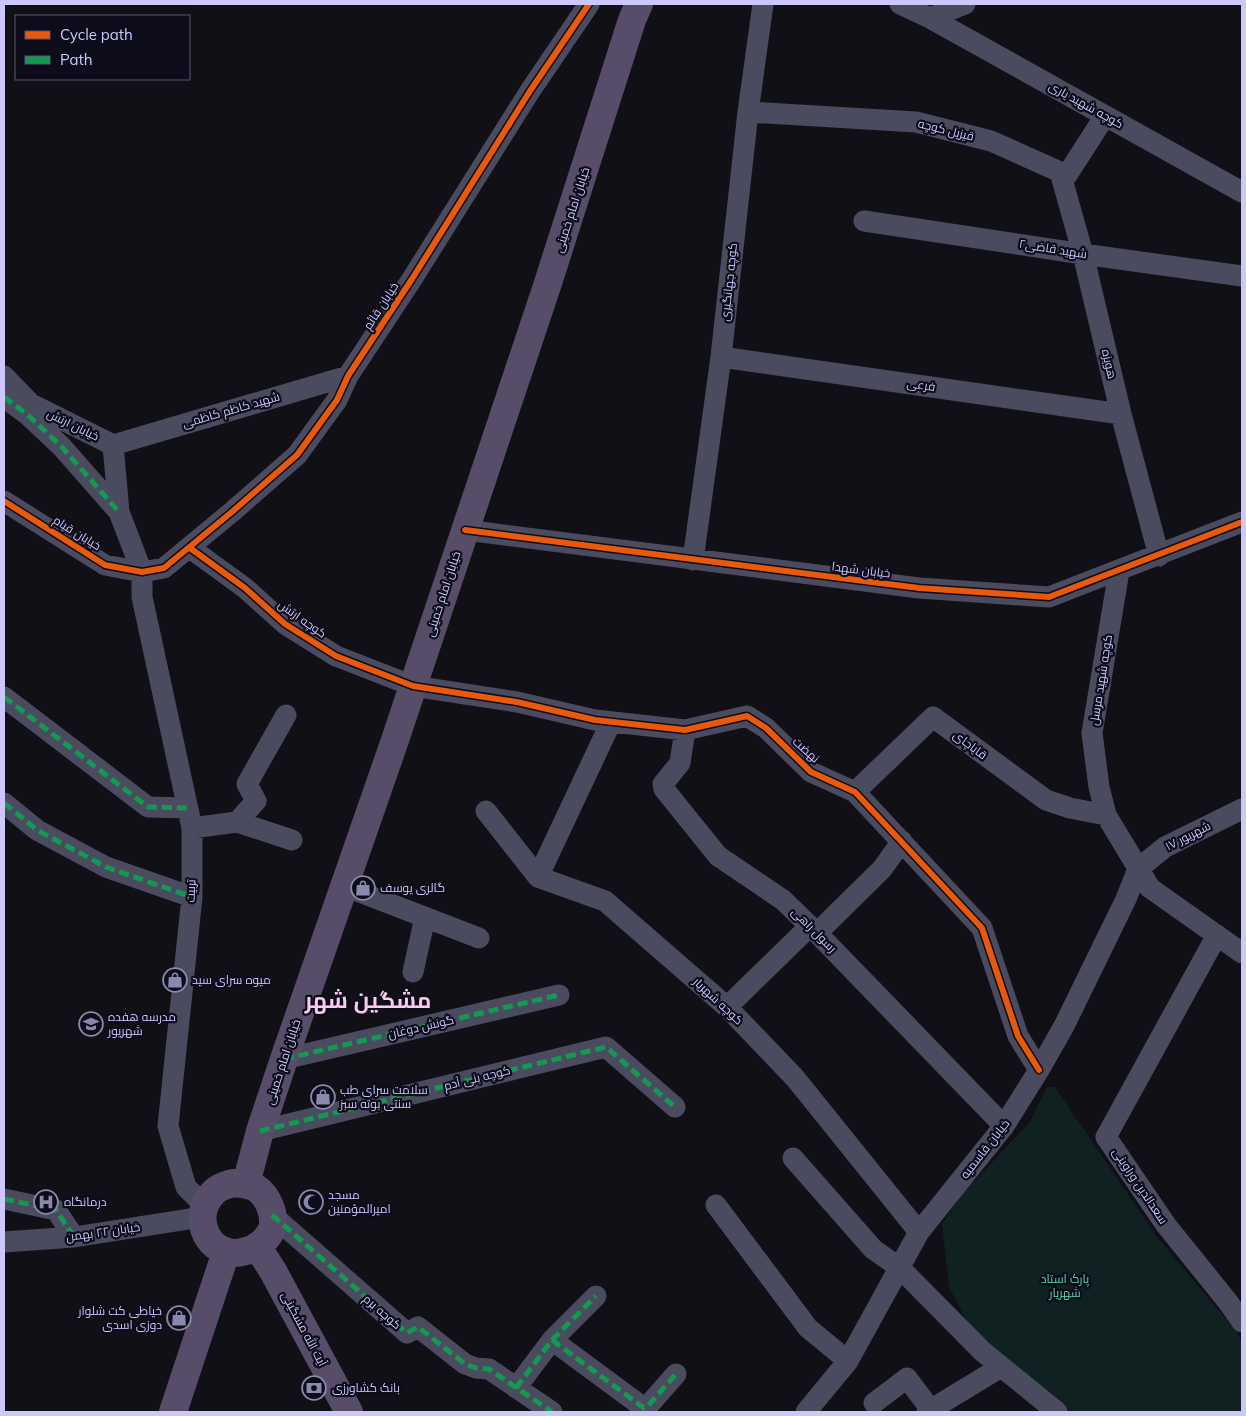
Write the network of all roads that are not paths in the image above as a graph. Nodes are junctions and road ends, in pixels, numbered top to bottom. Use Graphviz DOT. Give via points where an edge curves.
graph roads {
  1 [pos="589,4"];
  2 [pos="639,4"];
  3 [pos="763,4"];
  4 [pos="900,4"];
  5 [pos="965,4"];
  6 [pos="930,18"];
  7 [pos="748,112"];
  8 [pos="1105,116"];
  9 [pos="1060,172"];
  10 [pos="1242,192"];
  11 [pos="864,220"];
  12 [pos="1083,254"];
  13 [pos="1242,276"];
  14 [pos="721,357"];
  15 [pos="4,376"];
  16 [pos="348,376"];
  17 [pos="4,397"];
  18 [pos="1121,414"];
  19 [pos="113,445"];
  20 [pos="4,501"];
  21 [pos="119,512"];
  22 [pos="1242,522"];
  23 [pos="464,530"];
  24 [pos="190,548"];
  25 [pos="1159,556"];
  26 [pos="692,560"];
  27 [pos="1119,571"];
  28 [pos="142,572"];
  29 [pos="413,686"];
  30 [pos="4,697"];
  31 [pos="286,715"];
  32 [pos="611,722"];
  33 [pos="685,730"];
  34 [pos="855,792"];
  35 [pos="4,803"];
  36 [pos="1242,809"];
  37 [pos="486,811"];
  38 [pos="1106,815"];
  39 [pos="190,818"];
  40 [pos="237,822"];
  41 [pos="292,840"];
  42 [pos="902,842"];
  43 [pos="1138,869"];
  44 [pos="538,878"];
  45 [pos="344,886"];
  46 [pos="192,897"];
  47 [pos="425,917"];
  48 [pos="814,929"];
  49 [pos="1217,935"];
  50 [pos="479,938"];
  51 [pos="1242,953"];
  52 [pos="413,972"];
  53 [pos="559,995"];
  54 [pos="727,1007"];
  55 [pos="284,1059"];
  56 [pos="1039,1070"];
  57 [pos="675,1106"];
  58 [pos="1004,1126"];
  59 [pos="260,1131"];
  60 [pos="793,1158"];
  61 [pos="246,1184"];
  62 [pos="4,1199"];
  63 [pos="716,1205"];
  64 [pos="203,1211"];
  65 [pos="272,1215"];
  66 [pos="919,1232"];
  67 [pos="74,1237"];
  68 [pos="4,1242"];
  69 [pos="257,1246"];
  70 [pos="226,1252"];
  71 [pos="900,1268"];
  72 [pos="596,1296"];
  73 [pos="1242,1322"];
  74 [pos="552,1340"];
  75 [pos="848,1361"];
  76 [pos="1001,1367"];
  77 [pos="676,1374"];
  78 [pos="516,1388"];
  79 [pos="874,1403"];
  80 [pos="544,1410"];
  81 [pos="929,1411"];
  82 [pos="173,1412"];
  83 [pos="349,1412"];
  84 [pos="806,1412"];
  85 [pos="1057,1412"];
  1 -- 16 [label="street, خیابان قائم"];
  2 -- 23 [label="main road, خیابان امام خمینی" via="548,286"];
  3 -- 7 [label="street, کوچه جهانگیری"];
  4 -- 6 [label="street, کوچه شهید یاری"];
  5 -- 6 [label="street"];
  6 -- 8 [label="street, کوچه شهید یاری"];
  7 -- 9 [label="street, قیزیل کوچه" via="916,122 991,141"];
  7 -- 14 [label="street, کوچه جهانگیری"];
  8 -- 9 [label="street" via="1067,175"];
  8 -- 10 [label="street, کوچه شهید یاری"];
  9 -- 12 [label="street, هویزه"];
  11 -- 12 [label="street, شهید قاضی۲"];
  12 -- 13 [label="street, شهید قاضی۲"];
  12 -- 18 [label="street, هویزه"];
  14 -- 18 [label="street, فرعی"];
  14 -- 26 [label="street, کوچه جهانگیری"];
  15 -- 19 [label="street, خیابان ارتش" via="31,404"];
  16 -- 19 [label="street, شهید کاظم کاظمی"];
  16 -- 24 [label="street, خیابان قائم" via="337,400 297,455"];
  17 -- 21 [label="street" via="61,446"];
  18 -- 25 [label="street, هویزه"];
  19 -- 21 [label="street, خیابان ارتش"];
  20 -- 28 [label="street, خیابان قیام" via="105,564"];
  21 -- 28 [label="street, خیابان ارتش"];
  22 -- 25 [label="street, خیابان شهدا"];
  23 -- 26 [label="street, خیابان شهدا"];
  23 -- 29 [label="main road, خیابان امام خمینی"];
  24 -- 28 [label="street, خیابان قائم" via="164,568"];
  24 -- 29 [label="street, کوچه ارتش" via="245,588 285,624 336,656"];
  25 -- 27 [label="street, خیابان شهدا"];
  26 -- 27 [label="street, خیابان شهدا" via="919,588 1049,598"];
  27 -- 38 [label="street, کوچه شهید مرسل" via="1092,733"];
  28 -- 39 [label="street, تربیت" via="142,597"];
  29 -- 32 [label="street, نهضت" via="517,702"];
  29 -- 45 [label="main road, خیابان امام خمینی"];
  30 -- 39 [label="street" via="148,807"];
  31 -- 40 [label="street" via="247,784 256,801"];
  32 -- 33 [label="street, نهضت"];
  32 -- 44 [label="street"];
  33 -- 34 [label="street, نهضت" via="747,716 766,728 811,772"];
  33 -- 48 [label="street, رسول راهی" via="680,763 665,780 664,789 718,856 783,900"];
  34 -- 38 [label="street, قایاچای" via="933,717 1046,800"];
  34 -- 42 [label="street, نهضت"];
  35 -- 46 [label="street" via="37,830 106,867"];
  36 -- 43 [label="street, ۱۷ شهریور" via="1164,847"];
  37 -- 44 [label="street"];
  38 -- 43 [label="street, کوچه شهید مرسل"];
  39 -- 40 [label="street"];
  39 -- 46 [label="street, تربیت"];
  40 -- 41 [label="street"];
  42 -- 48 [label="street" via="882,869"];
  42 -- 56 [label="street, نهضت" via="982,928 1018,1036"];
  43 -- 49 [label="street, کوچه شهید مرسل" via="1150,888"];
  43 -- 56 [label="street, خیابان قاسمیه" via="1064,1026"];
  44 -- 54 [label="street, کوچه شهریار" via="604,901"];
  45 -- 47 [label="street"];
  45 -- 55 [label="main road, خیابان امام خمینی"];
  46 -- 64 [label="street, تربیت" via="168,1126 186,1187"];
  47 -- 50 [label="street"];
  47 -- 52 [label="street"];
  48 -- 54 [label="street"];
  48 -- 58 [label="street, رسول راهی"];
  49 -- 51 [label="street, کوچه شهید مرسل"];
  49 -- 73 [label="street, سعدالدین وراوینی" via="1106,1137 1166,1224"];
  53 -- 55 [label="street, گونش دوغان"];
  54 -- 66 [label="street, کوچه شهریار" via="795,1078"];
  55 -- 59 [label="main road, خیابان امام خمینی"];
  56 -- 58 [label="street, خیابان قاسمیه"];
  57 -- 59 [label="street, کوچه بنی آدم" via="606,1047"];
  58 -- 66 [label="street, خیابان قاسمیه"];
  59 -- 61 [label="main road, خیابان امام خمینی"];
  60 -- 71 [label="street" via="873,1250"];
  61 -- 64 [label="main road" via="222,1186 213,1192"];
  61 -- 65 [label="main road" via="265,1196"];
  62 -- 67 [label="street" via="56,1210"];
  63 -- 75 [label="street" via="808,1328"];
  64 -- 67 [label="street, خیابان ۲۲ بهمن"];
  64 -- 70 [label="main road" via="207,1237"];
  65 -- 69 [label="main road" via="272,1229"];
  65 -- 78 [label="street, کوچه برم" via="407,1333 418,1327 465,1364 489,1369"];
  66 -- 71 [label="street, خیابان قاسمیه"];
  67 -- 68 [label="street, خیابان ۲۲ بهمن"];
  69 -- 70 [label="main road" via="237,1253"];
  69 -- 83 [label="main road, آیت الله مشگینی" via="274,1271"];
  70 -- 82 [label="main road"];
  71 -- 75 [label="street, خیابان قاسمیه"];
  71 -- 76 [label="street"];
  72 -- 74 [label="street"];
  74 -- 77 [label="street" via="644,1408"];
  74 -- 78 [label="street"];
  75 -- 84 [label="street, خیابان قاسمیه"];
  76 -- 81 [label="street"];
  76 -- 85 [label="street"];
  78 -- 80 [label="street, کوچه برم"];
  79 -- 81 [label="street" via="907,1378"];
}
